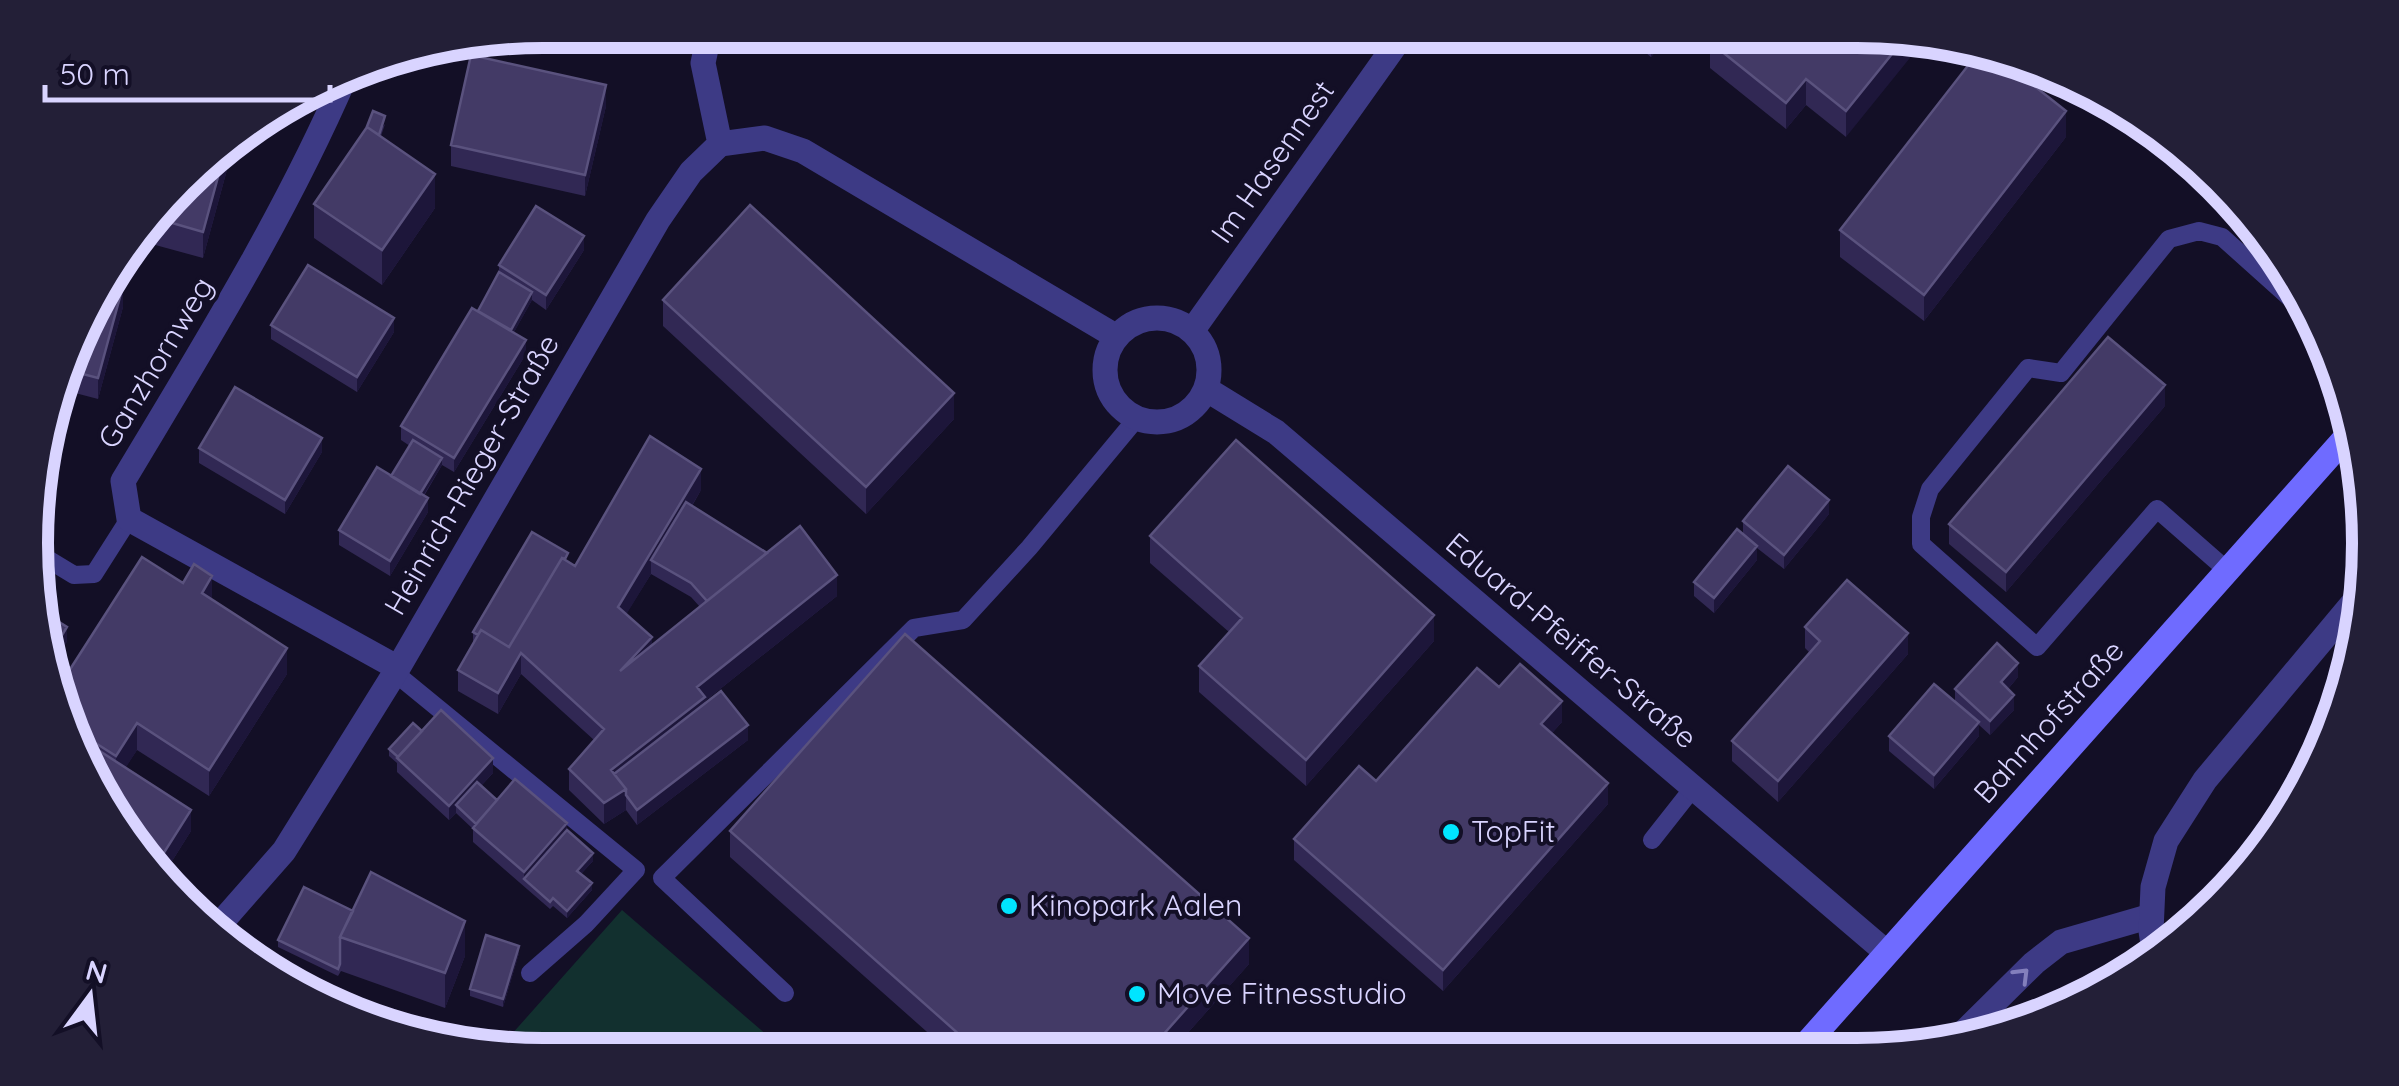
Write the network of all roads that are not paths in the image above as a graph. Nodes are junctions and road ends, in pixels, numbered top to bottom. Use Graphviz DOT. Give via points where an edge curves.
graph roads {
  1 [pos="706,48"];
  2 [pos="1393,48"];
  3 [pos="338,92"];
  4 [pos="720,144"];
  5 [pos="2283,292"];
  6 [pos="1192,331"];
  7 [pos="1117,336"];
  8 [pos="1206,389"];
  9 [pos="1137,418"];
  10 [pos="2341,443"];
  11 [pos="130,519"];
  12 [pos="49,560"];
  13 [pos="2228,572"];
  14 [pos="2347,611"];
  15 [pos="396,670"];
  16 [pos="1693,788"];
  17 [pos="1652,840"];
  18 [pos="222,921"];
  19 [pos="2151,924"];
  20 [pos="2153,940"];
  21 [pos="1886,952"];
  22 [pos="530,973"];
  23 [pos="785,993"];
  24 [pos="1971,1025"];
  25 [pos="1811,1038"];
  1 -- 4 [label="street" via="703,63"];
  2 -- 6 [label="street, Im Hasennest"];
  3 -- 11 [label="street, Ganzhornweg" via="241,284 123,480"];
  4 -- 7 [label="street" via="764,138 803,151"];
  4 -- 15 [label="street, Heinrich-Rieger-Straße" via="658,220"];
  5 -- 13 [label="lane" via="2222,237 2199,231 2169,239 2061,374 2028,368 1930,489 1922,517 1921,544 2038,647 2157,509"];
  6 -- 7 [label="street" via="1167,318 1149,318"];
  6 -- 8 [label="street" via="1208,358"];
  7 -- 9 [label="street" via="1106,358 1107,385 1120,407"];
  8 -- 9 [label="street" via="1180,417"];
  8 -- 16 [label="street, Eduard-Pfeiffer-Straße" via="1276,432"];
  9 -- 23 [label="lane" via="962,620 914,628 662,878"];
  10 -- 13 [label="main road, Bahnhofstraße"];
  11 -- 12 [label="lane" via="94,574 74,575"];
  11 -- 15 [label="street"];
  13 -- 21 [label="main road, Bahnhofstraße"];
  14 -- 19 [label="street" via="2205,780 2166,841"];
  15 -- 18 [label="street, Heinrich-Rieger-Straße" via="284,852"];
  15 -- 22 [label="lane" via="636,870"];
  16 -- 17 [label="lane"];
  16 -- 21 [label="street, Eduard-Pfeiffer-Straße"];
  19 -- 20 [label="street"];
  24 -- 19 [label="street, one-way" via="2061,942"];
  21 -- 25 [label="main road, Bahnhofstraße"];
}
